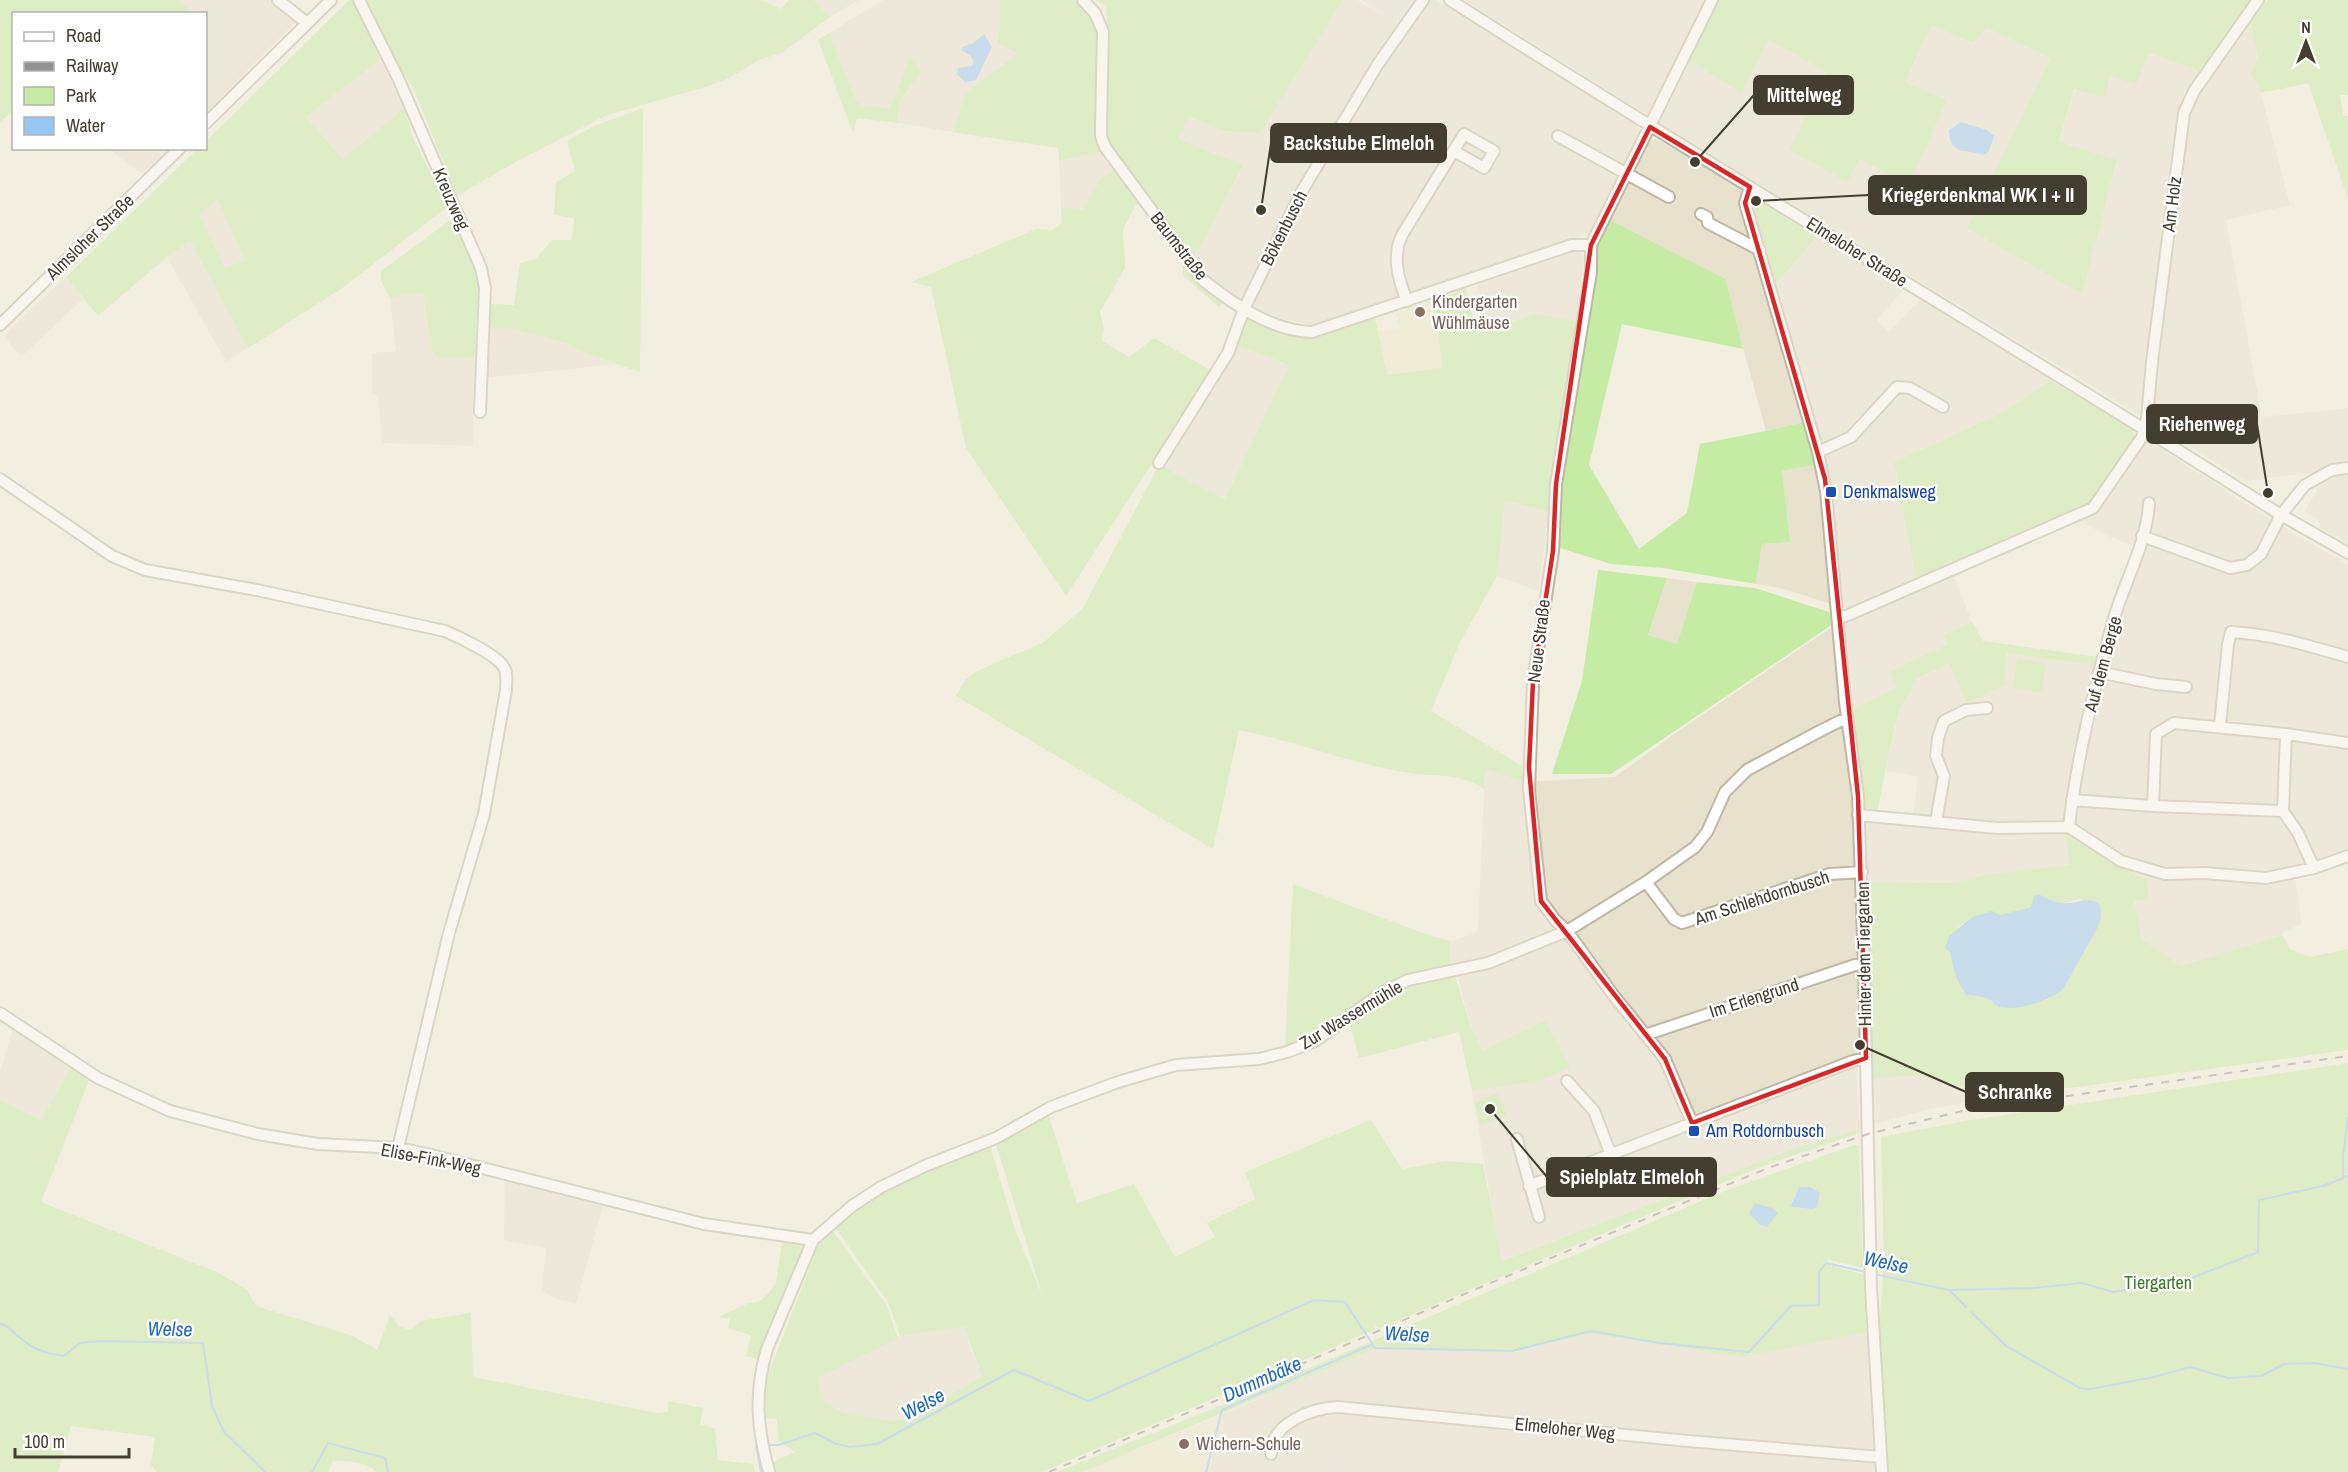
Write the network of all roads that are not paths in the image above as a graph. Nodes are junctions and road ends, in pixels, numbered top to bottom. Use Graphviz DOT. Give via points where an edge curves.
graph roads {
  1 [pos="278,0"];
  2 [pos="331,0"];
  3 [pos="359,0"];
  4 [pos="1083,0"];
  5 [pos="1423,0"];
  6 [pos="1450,0"];
  7 [pos="1697,0"];
  8 [pos="2258,0"];
  9 [pos="1710,3"];
  10 [pos="307,23"];
  11 [pos="207,122"];
  12 [pos="1650,127"];
  13 [pos="1558,136"];
  14 [pos="178,150"];
  15 [pos="1454,151"];
  16 [pos="1626,174"];
  17 [pos="1750,187"];
  18 [pos="1670,197"];
  19 [pos="1701,214"];
  20 [pos="1591,245"];
  21 [pos="1760,250"];
  22 [pos="1407,300"];
  23 [pos="1244,309"];
  24 [pos="0,325"];
  25 [pos="1943,407"];
  26 [pos="480,412"];
  27 [pos="2143,428"];
  28 [pos="1818,452"];
  29 [pos="1159,463"];
  30 [pos="2348,468"];
  31 [pos="0,480"];
  32 [pos="2149,503"];
  33 [pos="2281,515"];
  34 [pos="2142,537"];
  35 [pos="2348,553"];
  36 [pos="1838,617"];
  37 [pos="2348,657"];
  38 [pos="2099,672"];
  39 [pos="2186,687"];
  40 [pos="1987,708"];
  41 [pos="1848,720"];
  42 [pos="2220,726"];
  43 [pos="2286,734"];
  44 [pos="2348,743"];
  45 [pos="2072,800"];
  46 [pos="2153,806"];
  47 [pos="2283,811"];
  48 [pos="1858,815"];
  49 [pos="1936,822"];
  50 [pos="2069,827"];
  51 [pos="2348,856"];
  52 [pos="2314,868"];
  53 [pos="1862,872"];
  54 [pos="1646,882"];
  55 [pos="1567,931"];
  56 [pos="1864,964"];
  57 [pos="0,1013"];
  58 [pos="1645,1035"];
  59 [pos="1866,1058"];
  60 [pos="1567,1081"];
  61 [pos="1692,1123"];
  62 [pos="1517,1138"];
  63 [pos="398,1148"];
  64 [pos="1611,1155"];
  65 [pos="1529,1186"];
  66 [pos="1539,1216"];
  67 [pos="813,1240"];
  68 [pos="1271,1454"];
  69 [pos="1881,1457"];
  70 [pos="769,1472"];
  71 [pos="1882,1472"];
  1 -- 10 [label="street"];
  2 -- 10 [label="street"];
  3 -- 26 [label="street, Kreuzweg" via="400,82 481,268 485,288"];
  4 -- 23 [label="street, Baumstraße" via="1095,13 1103,32 1101,136 1105,147 1203,280"];
  5 -- 23 [label="street, Bökenbusch" via="1378,64 1302,191"];
  6 -- 12 [label="street, Elmeloher Straße"];
  7 -- 9 [label="street"];
  8 -- 27 [label="street, Am Holz" via="2194,91 2184,113"];
  9 -- 12 [label="street, Neue Straße"];
  10 -- 11 [label="street"];
  12 -- 16 [label="street, Neue Straße"];
  12 -- 17 [label="street, Elmeloher Straße"];
  13 -- 16 [label="street"];
  14 -- 24 [label="street, Almsloher Straße"];
  15 -- 22 [label="street" via="1397,245 1397,268"];
  16 -- 18 [label="street"];
  16 -- 20 [label="street, Neue Straße"];
  17 -- 21 [label="street" via="1745,203"];
  17 -- 27 [label="street, Elmeloher Straße"];
  19 -- 21 [label="street" via="1708,223"];
  20 -- 22 [label="street, Baumstraße" via="1572,245"];
  20 -- 55 [label="street, Neue Straße" via="1591,272 1556,484 1552,551 1533,682 1529,768 1541,901"];
  21 -- 28 [label="street"];
  22 -- 23 [label="street, Baumstraße" via="1312,332 1298,332"];
  23 -- 29 [label="street, Bökenbusch" via="1228,353"];
  25 -- 28 [label="street" via="1910,388 1897,387 1851,436"];
  27 -- 33 [label="street, Elmeloher Straße"];
  27 -- 36 [label="street" via="2142,437 2093,508"];
  28 -- 36 [label="street" via="1827,491"];
  30 -- 33 [label="street" via="2332,470 2305,484"];
  31 -- 63 [label="street" via="112,556 146,570 445,631 503,664 506,690 484,814 449,933"];
  32 -- 34 [label="street, Auf dem Berge"];
  33 -- 34 [label="street" via="2261,554 2247,565 2230,568"];
  33 -- 35 [label="street, Elmeloher Straße"];
  34 -- 38 [label="street, Auf dem Berge"];
  36 -- 41 [label="street, Hinter dem Tiergarten"];
  37 -- 42 [label="street" via="2297,642 2231,632"];
  38 -- 39 [label="street"];
  38 -- 45 [label="street, Auf dem Berge"];
  40 -- 49 [label="street" via="1966,710 1944,721 1936,756 1944,776"];
  41 -- 48 [label="street, Hinter dem Tiergarten"];
  41 -- 54 [label="street, Zur Wassermühle" via="1747,770 1725,792 1700,843"];
  42 -- 43 [label="street"];
  42 -- 46 [label="street" via="2174,723 2156,734"];
  43 -- 44 [label="street"];
  43 -- 47 [label="street"];
  45 -- 46 [label="street"];
  45 -- 50 [label="street, Auf dem Berge"];
  46 -- 47 [label="street"];
  47 -- 52 [label="street" via="2298,832"];
  48 -- 49 [label="street"];
  48 -- 53 [label="street, Hinter dem Tiergarten"];
  49 -- 50 [label="street" via="1997,828"];
  50 -- 52 [label="street" via="2121,861 2165,873 2266,878"];
  51 -- 52 [label="street"];
  53 -- 54 [label="street, Am Schlehdornbusch" via="1830,874 1682,922 1674,919"];
  53 -- 56 [label="street, Hinter dem Tiergarten"];
  54 -- 55 [label="street, Zur Wassermühle"];
  55 -- 58 [label="street, Neue Straße"];
  55 -- 67 [label="street, Zur Wassermühle" via="1488,963 1408,980 1383,992 1315,1041 1287,1052 1260,1059 1154,1070 1050,1107 996,1138 881,1187"];
  56 -- 58 [label="street, Im Erlengrund"];
  56 -- 59 [label="street, Hinter dem Tiergarten"];
  57 -- 63 [label="street, Elise-Fink-Weg" via="98,1078 170,1111 258,1134 318,1144"];
  58 -- 61 [label="street, Neue Straße" via="1665,1059"];
  59 -- 61 [label="street"];
  59 -- 69 [label="street, Hinter dem Tiergarten" via="1871,1284"];
  60 -- 64 [label="street" via="1594,1111"];
  61 -- 64 [label="street"];
  62 -- 65 [label="street"];
  63 -- 67 [label="street, Elise-Fink-Weg" via="704,1224"];
  64 -- 65 [label="street"];
  65 -- 66 [label="street"];
  67 -- 70 [label="street" via="762,1368 758,1428"];
  68 -- 69 [label="street, Elmeloher Weg" via="1272,1440 1287,1425 1311,1412 1338,1407"];
  69 -- 71 [label="street, Hinter dem Tiergarten"];
}
